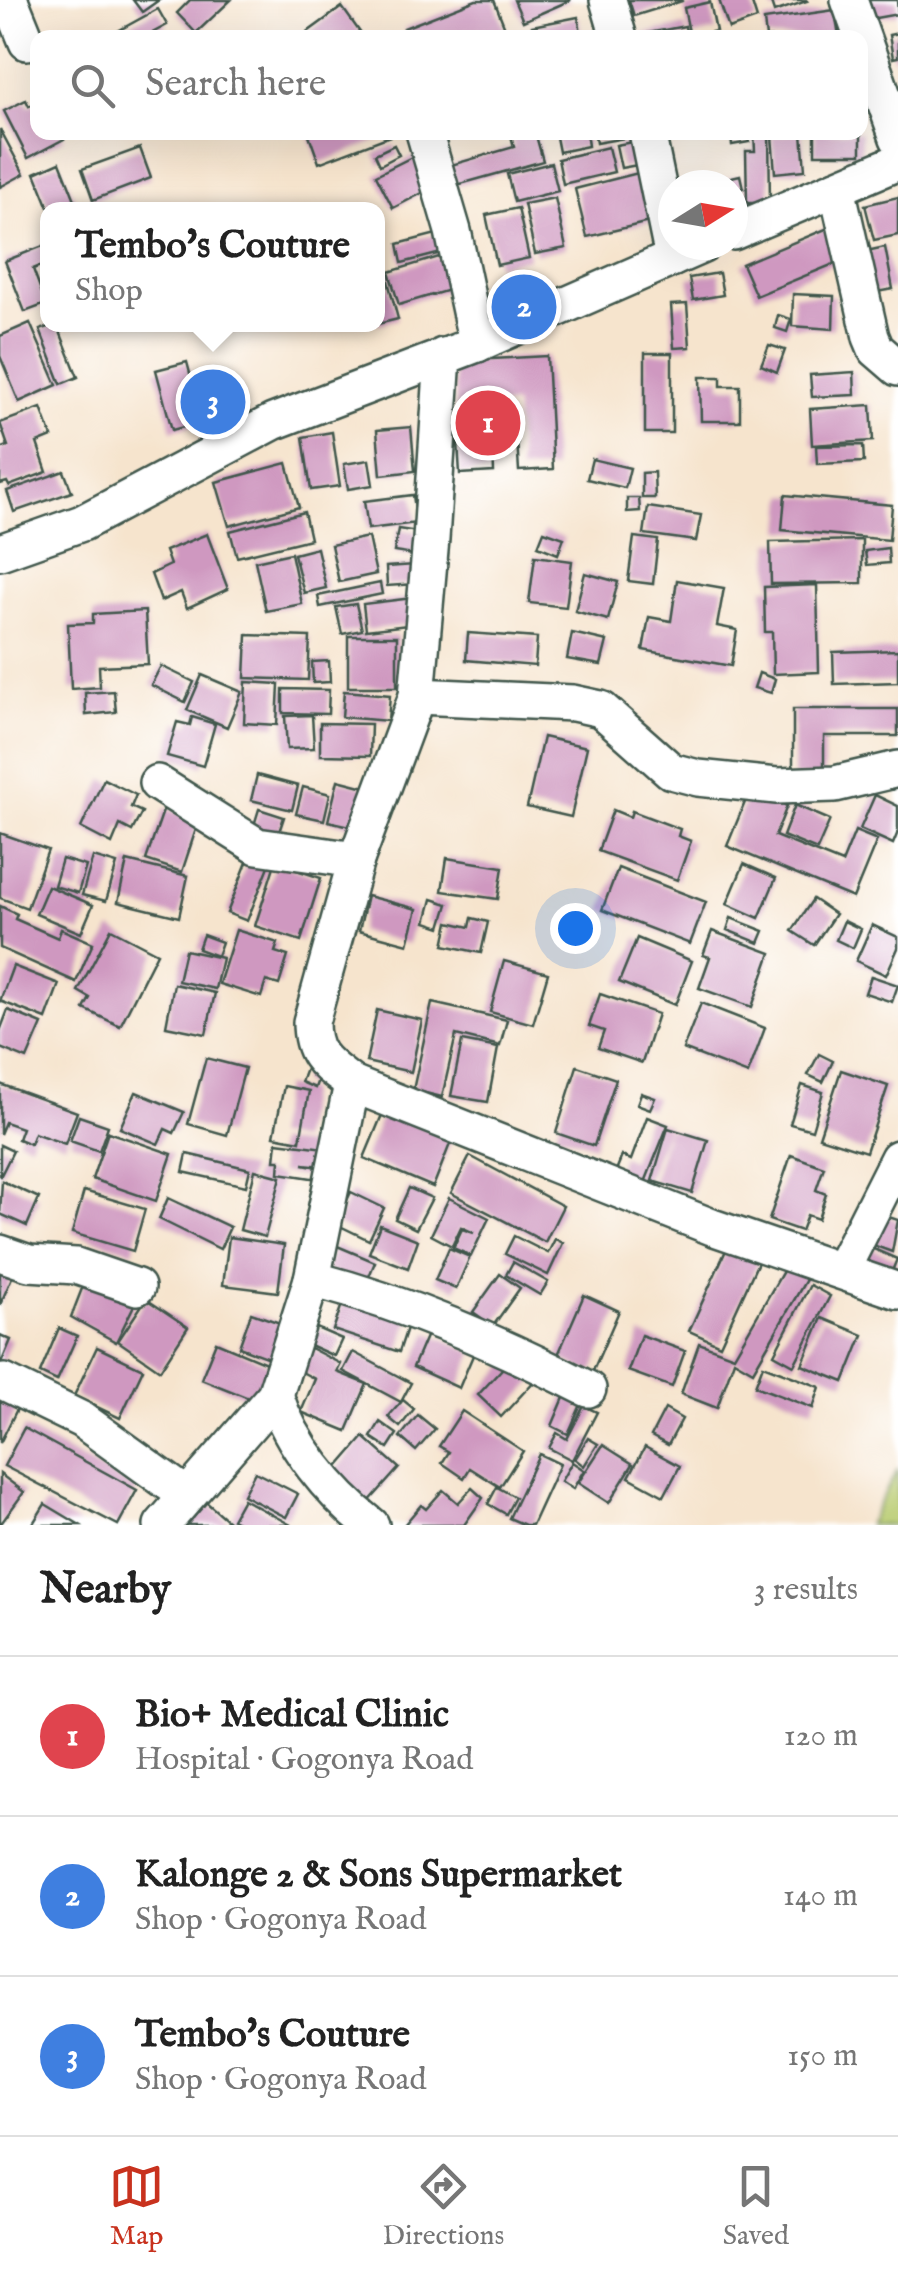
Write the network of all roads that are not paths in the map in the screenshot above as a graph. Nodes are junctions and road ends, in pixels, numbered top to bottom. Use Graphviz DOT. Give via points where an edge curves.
graph roads {
  1 [pos="10,0"];
  2 [pos="608,0"];
  3 [pos="848,0"];
  4 [pos="617,30"];
  5 [pos="859,30"];
  6 [pos="27,42"];
  7 [pos="868,55"];
  8 [pos="898,138"];
  9 [pos="426,140"];
  10 [pos="649,140"];
  11 [pos="898,162"];
  12 [pos="659,170"];
  13 [pos="837,188"];
  14 [pos="748,226"];
  15 [pos="668,260"];
  16 [pos="478,344"];
  17 [pos="443,356"];
  18 [pos="898,368"];
  19 [pos="0,552"];
  20 [pos="416,696"];
  21 [pos="898,769"];
  22 [pos="157,784"];
  23 [pos="356,860"];
  24 [pos="352,1084"];
  25 [pos="898,1158"];
  26 [pos="0,1253"];
  27 [pos="841,1272"];
  28 [pos="312,1279"];
  29 [pos="137,1288"];
  30 [pos="898,1291"];
  31 [pos="4,1382"];
  32 [pos="588,1389"];
  33 [pos="274,1396"];
  34 [pos="186,1495"];
  35 [pos="162,1525"];
  36 [pos="370,1525"];
  1 -- 6 [label="street"];
  2 -- 4 [label="street"];
  3 -- 5 [label="street"];
  7 -- 8 [label="street"];
  9 -- 16 [label="street"];
  10 -- 12 [label="street"];
  11 -- 13 [label="street"];
  13 -- 14 [label="street"];
  13 -- 18 [label="street" via="871,337"];
  15 -- 16 [label="street"];
  16 -- 17 [label="street"];
  17 -- 19 [label="street" via="273,422 82,523"];
  17 -- 20 [label="street"];
  20 -- 21 [label="street" via="601,710 671,771 698,778 835,784"];
  20 -- 23 [label="street"];
  22 -- 23 [label="street" via="257,846"];
  23 -- 24 [label="street" via="311,1022 320,1058"];
  24 -- 27 [label="street"];
  24 -- 28 [label="street"];
  25 -- 27 [label="street"];
  26 -- 29 [label="street" via="76,1266"];
  27 -- 30 [label="street"];
  28 -- 32 [label="street" via="405,1305"];
  28 -- 33 [label="street"];
  31 -- 34 [label="street" via="82,1420"];
  33 -- 34 [label="street"];
  33 -- 36 [label="street" via="284,1423 343,1504"];
  34 -- 35 [label="street"];
}
